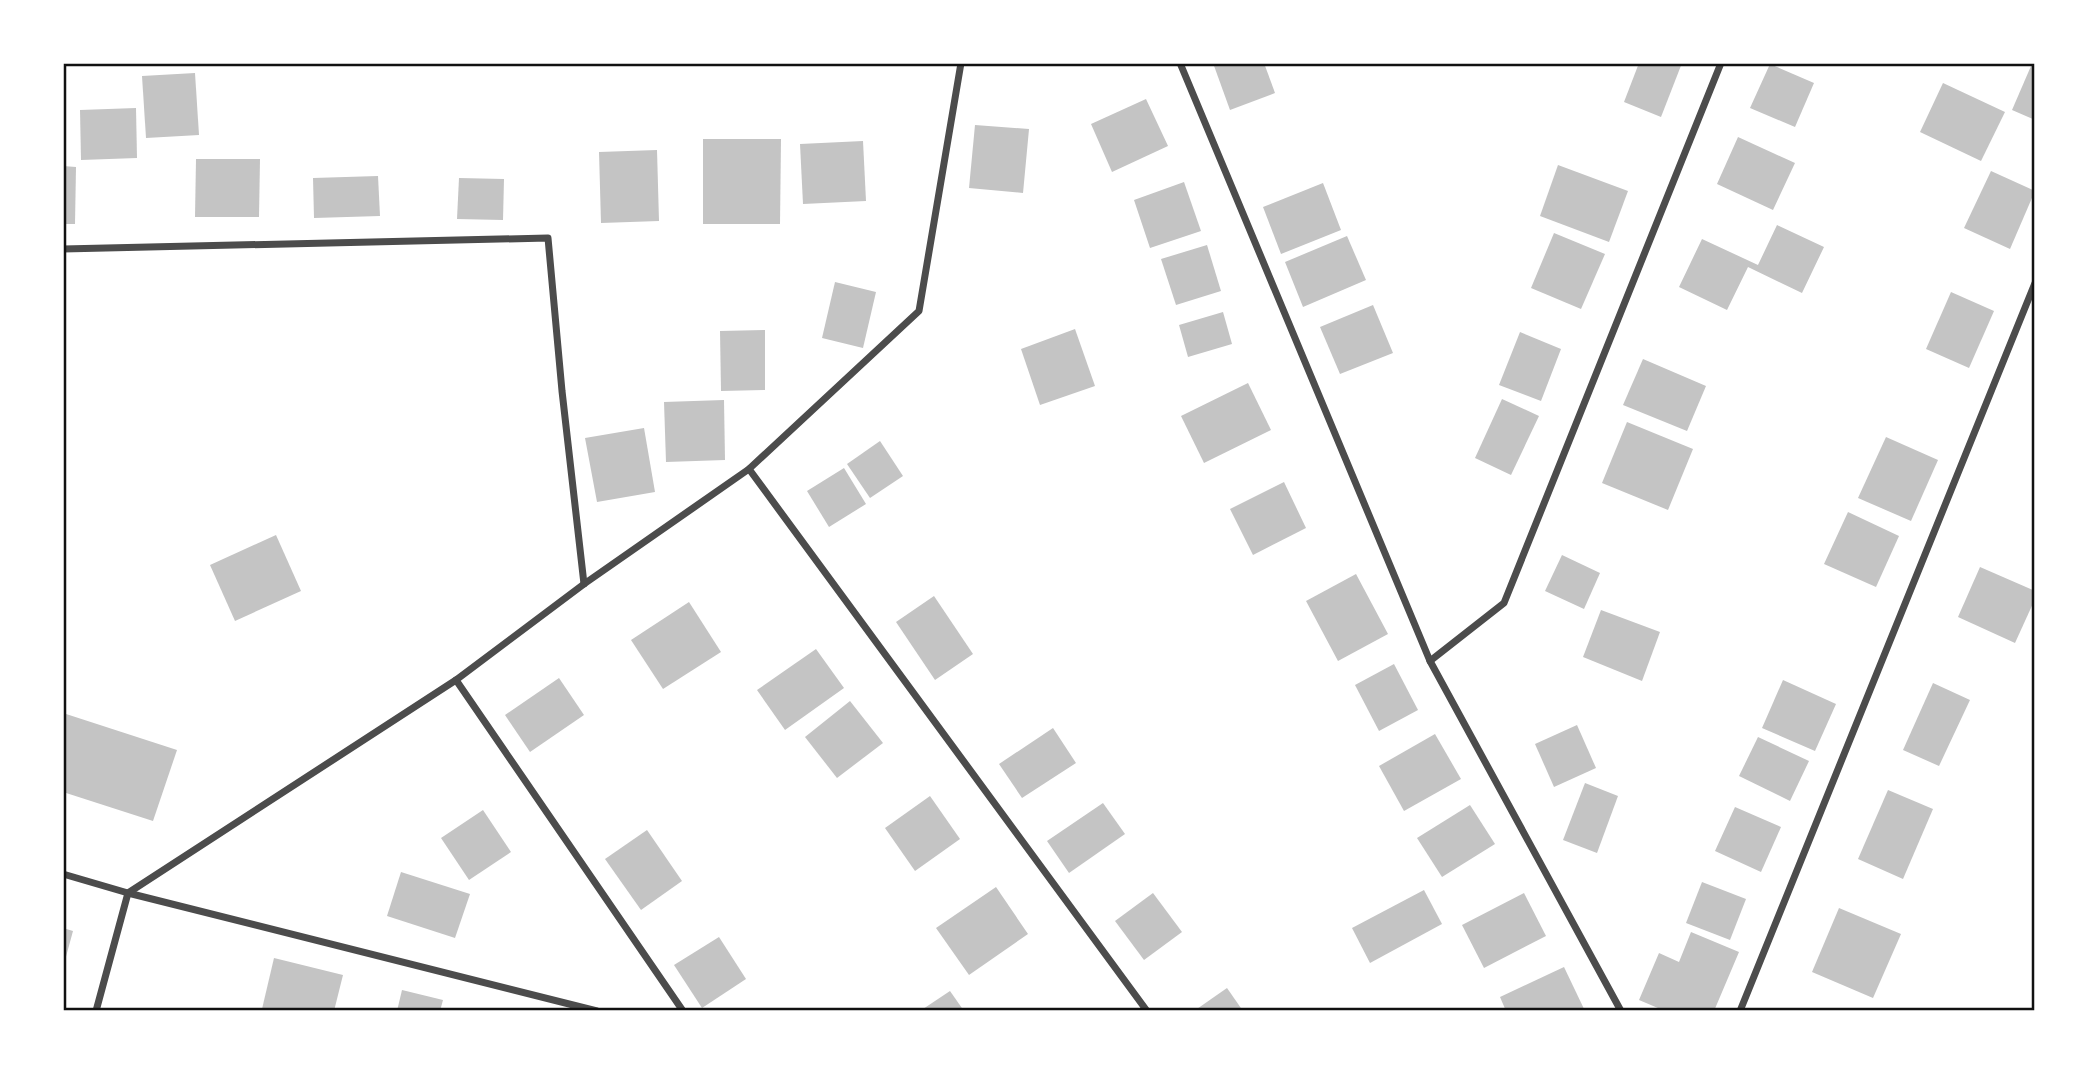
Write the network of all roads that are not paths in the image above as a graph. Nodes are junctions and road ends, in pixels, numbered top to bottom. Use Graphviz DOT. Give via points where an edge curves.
graph roads {
  1 [pos="961,63"];
  2 [pos="1180,63"];
  3 [pos="1721,63"];
  4 [pos="63,249"];
  5 [pos="2035,283"];
  6 [pos="749,468"];
  7 [pos="584,583"];
  8 [pos="1430,661"];
  9 [pos="456,680"];
  10 [pos="63,874"];
  11 [pos="128,893"];
  12 [pos="96,1011"];
  13 [pos="597,1011"];
  14 [pos="683,1011"];
  15 [pos="1147,1011"];
  16 [pos="1621,1011"];
  17 [pos="1740,1011"];
  1 -- 6 [label="street" via="919,311"];
  2 -- 8 [label="street"];
  3 -- 8 [label="street" via="1504,603"];
  4 -- 7 [label="street" via="548,238"];
  5 -- 17 [label="street"];
  6 -- 7 [label="street"];
  6 -- 15 [label="street"];
  7 -- 9 [label="street"];
  8 -- 16 [label="street"];
  9 -- 11 [label="street"];
  9 -- 14 [label="street"];
  10 -- 11 [label="street"];
  11 -- 12 [label="street"];
  11 -- 13 [label="street"];
}
